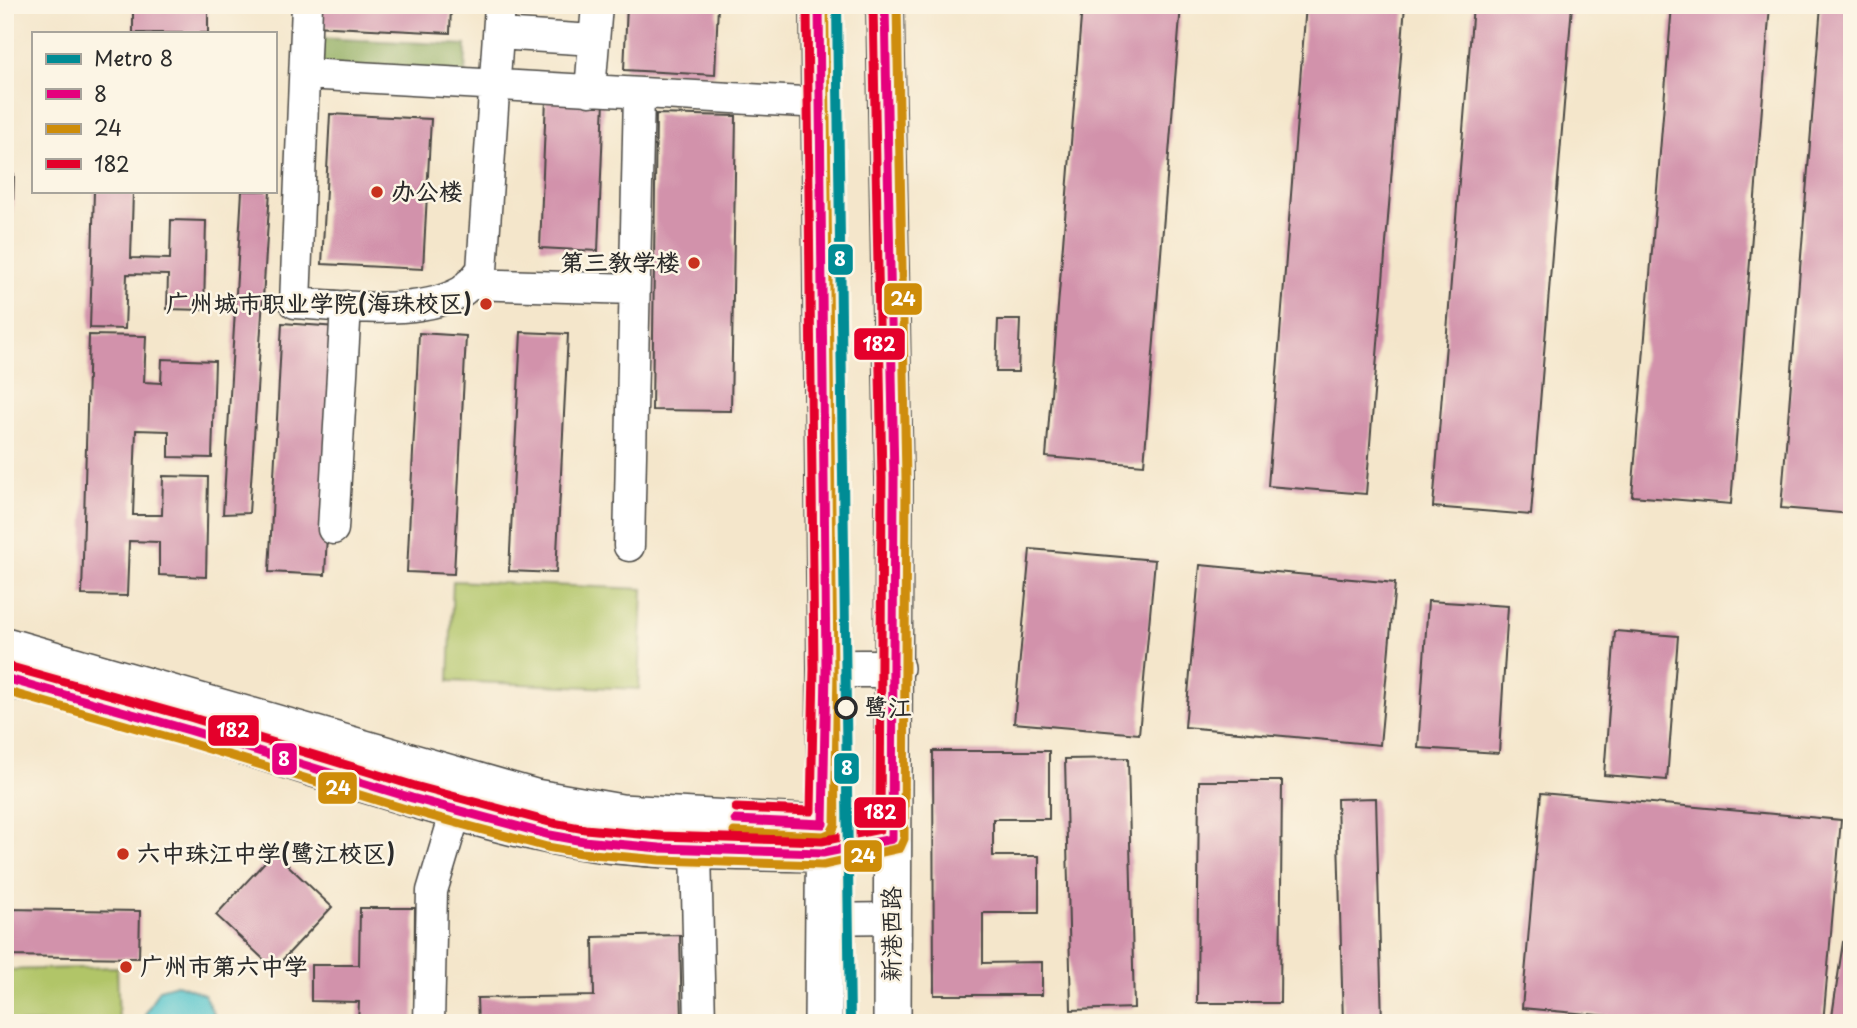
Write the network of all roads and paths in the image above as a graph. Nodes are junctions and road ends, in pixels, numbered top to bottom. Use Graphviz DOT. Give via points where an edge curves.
graph roads {
  1 [pos="307,5"];
  2 [pos="597,5"];
  3 [pos="819,5"];
  4 [pos="885,5"];
  5 [pos="499,20"];
  6 [pos="594,40"];
  7 [pos="305,74"];
  8 [pos="494,85"];
  9 [pos="590,91"];
  10 [pos="639,93"];
  11 [pos="821,103"];
  12 [pos="469,284"];
  13 [pos="635,289"];
  14 [pos="345,306"];
  15 [pos="333,529"];
  16 [pos="629,546"];
  17 [pos="5,646"];
  18 [pos="895,668"];
  19 [pos="825,670"];
  20 [pos="5,678"];
  21 [pos="456,811"];
  22 [pos="823,838"];
  23 [pos="892,839"];
  24 [pos="696,849"];
  25 [pos="892,918"];
  26 [pos="823,919"];
  27 [pos="429,1023"];
  28 [pos="700,1023"];
  29 [pos="823,1023"];
  30 [pos="892,1023"];
  1 -- 7 [label="street"];
  2 -- 6 [label="street"];
  3 -- 11 [label="main road"];
  4 -- 18 [label="main road, 新港西路"];
  5 -- 6 [label="street"];
  5 -- 8 [label="street"];
  6 -- 9 [label="street"];
  7 -- 8 [label="street"];
  7 -- 14 [label="street" via="295,303"];
  8 -- 9 [label="street"];
  8 -- 12 [label="street" via="482,270"];
  9 -- 10 [label="street"];
  10 -- 11 [label="street"];
  10 -- 13 [label="street"];
  11 -- 19 [label="main road"];
  12 -- 13 [label="street"];
  12 -- 14 [label="street" via="460,293 420,306"];
  13 -- 16 [label="street"];
  14 -- 15 [label="street"];
  17 -- 22 [label="main road" via="535,799"];
  18 -- 19 [label="main road"];
  18 -- 23 [label="main road, 新港西路"];
  19 -- 22 [label="main road"];
  20 -- 21 [label="main road"];
  21 -- 24 [label="main road" via="583,841"];
  21 -- 27 [label="street" via="432,891"];
  22 -- 23 [label="main road"];
  22 -- 24 [label="main road"];
  22 -- 26 [label="main road"];
  23 -- 25 [label="main road, 新港西路"];
  24 -- 28 [label="street"];
  25 -- 26 [label="street"];
  25 -- 30 [label="main road, 新港西路"];
  26 -- 29 [label="main road"];
}
